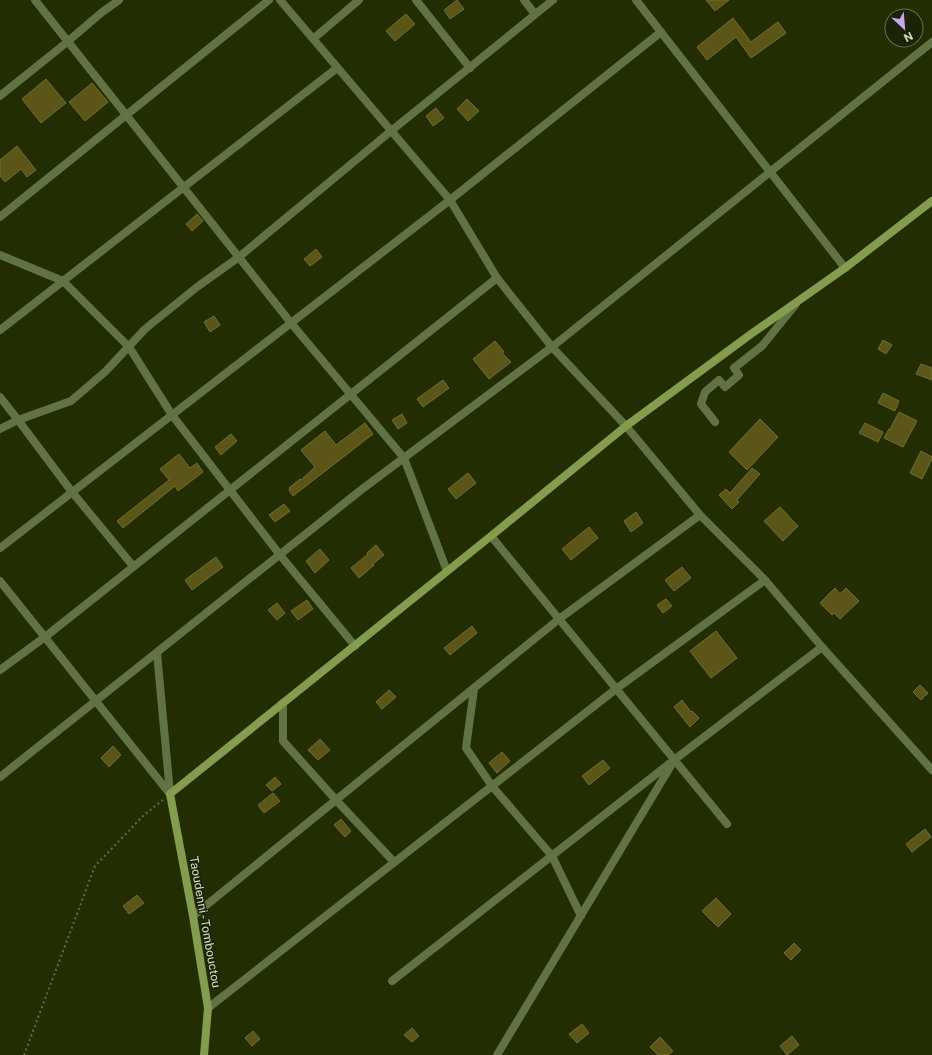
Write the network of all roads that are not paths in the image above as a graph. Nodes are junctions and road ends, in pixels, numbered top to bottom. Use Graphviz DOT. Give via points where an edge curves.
graph roads {
  1 [pos="35,0"];
  2 [pos="119,0"];
  3 [pos="269,0"];
  4 [pos="280,0"];
  5 [pos="359,0"];
  6 [pos="416,0"];
  7 [pos="524,0"];
  8 [pos="552,0"];
  9 [pos="636,0"];
  10 [pos="535,14"];
  11 [pos="661,32"];
  12 [pos="313,39"];
  13 [pos="68,42"];
  14 [pos="932,42"];
  15 [pos="338,68"];
  16 [pos="470,68"];
  17 [pos="0,96"];
  18 [pos="127,115"];
  19 [pos="391,131"];
  20 [pos="770,172"];
  21 [pos="184,187"];
  22 [pos="450,200"];
  23 [pos="932,201"];
  24 [pos="0,217"];
  25 [pos="0,255"];
  26 [pos="239,257"];
  27 [pos="845,268"];
  28 [pos="497,278"];
  29 [pos="63,281"];
  30 [pos="798,302"];
  31 [pos="291,323"];
  32 [pos="0,330"];
  33 [pos="129,347"];
  34 [pos="552,347"];
  35 [pos="351,394"];
  36 [pos="0,397"];
  37 [pos="172,414"];
  38 [pos="18,420"];
  39 [pos="715,422"];
  40 [pos="626,426"];
  41 [pos="0,429"];
  42 [pos="404,458"];
  43 [pos="230,490"];
  44 [pos="72,492"];
  45 [pos="700,515"];
  46 [pos="491,536"];
  47 [pos="0,548"];
  48 [pos="280,555"];
  49 [pos="133,566"];
  50 [pos="447,571"];
  51 [pos="765,580"];
  52 [pos="0,581"];
  53 [pos="559,619"];
  54 [pos="44,637"];
  55 [pos="355,646"];
  56 [pos="822,647"];
  57 [pos="157,653"];
  58 [pos="0,670"];
  59 [pos="474,689"];
  60 [pos="616,689"];
  61 [pos="96,702"];
  62 [pos="283,703"];
  63 [pos="674,760"];
  64 [pos="932,770"];
  65 [pos="0,777"];
  66 [pos="492,786"];
  67 [pos="170,794"];
  68 [pos="336,800"];
  69 [pos="727,824"];
  70 [pos="552,856"];
  71 [pos="394,862"];
  72 [pos="193,916"];
  73 [pos="581,916"];
  74 [pos="392,981"];
  75 [pos="208,1008"];
  76 [pos="204,1055"];
  77 [pos="497,1055"];
  1 -- 13 [label="street"];
  2 -- 13 [label="street" via="101,12"];
  3 -- 18 [label="street"];
  4 -- 12 [label="street"];
  5 -- 12 [label="street"];
  6 -- 16 [label="street"];
  7 -- 10 [label="street"];
  8 -- 10 [label="street"];
  9 -- 11 [label="street"];
  10 -- 16 [label="street"];
  11 -- 20 [label="street"];
  11 -- 22 [label="street"];
  12 -- 15 [label="street"];
  13 -- 17 [label="street"];
  13 -- 18 [label="street"];
  14 -- 20 [label="street"];
  15 -- 19 [label="street"];
  15 -- 21 [label="street"];
  16 -- 19 [label="street"];
  18 -- 21 [label="street"];
  18 -- 24 [label="street"];
  19 -- 22 [label="street"];
  19 -- 26 [label="street"];
  20 -- 27 [label="street"];
  20 -- 34 [label="street"];
  21 -- 26 [label="street"];
  21 -- 29 [label="street"];
  22 -- 28 [label="street"];
  22 -- 31 [label="street"];
  23 -- 27 [label="street"];
  25 -- 29 [label="street"];
  26 -- 31 [label="street"];
  26 -- 33 [label="street" via="145,329"];
  27 -- 30 [label="street"];
  28 -- 34 [label="street"];
  28 -- 35 [label="street"];
  29 -- 32 [label="street"];
  29 -- 33 [label="street"];
  30 -- 39 [label="street" via="762,346 734,368 739,375 725,387 719,380 705,392 701,404"];
  30 -- 40 [label="street"];
  31 -- 35 [label="street"];
  31 -- 37 [label="street"];
  33 -- 37 [label="street"];
  33 -- 38 [label="street" via="71,401"];
  34 -- 40 [label="street"];
  34 -- 42 [label="street"];
  35 -- 42 [label="street"];
  35 -- 43 [label="street"];
  36 -- 38 [label="street"];
  37 -- 43 [label="street"];
  37 -- 44 [label="street"];
  38 -- 41 [label="street"];
  38 -- 44 [label="street"];
  40 -- 45 [label="street"];
  40 -- 46 [label="street"];
  42 -- 48 [label="street"];
  42 -- 50 [label="street"];
  43 -- 48 [label="street"];
  43 -- 49 [label="street"];
  44 -- 47 [label="street"];
  44 -- 49 [label="street"];
  45 -- 51 [label="street"];
  45 -- 53 [label="street"];
  46 -- 50 [label="street"];
  46 -- 53 [label="street"];
  48 -- 55 [label="street"];
  48 -- 57 [label="street"];
  49 -- 54 [label="street"];
  50 -- 55 [label="street"];
  51 -- 56 [label="street"];
  51 -- 60 [label="street"];
  52 -- 54 [label="street"];
  53 -- 59 [label="street"];
  53 -- 60 [label="street"];
  54 -- 58 [label="street"];
  54 -- 61 [label="street"];
  55 -- 62 [label="street"];
  56 -- 63 [label="street"];
  56 -- 64 [label="street"];
  57 -- 61 [label="street"];
  57 -- 67 [label="street"];
  59 -- 66 [label="street" via="466,748"];
  59 -- 68 [label="street"];
  60 -- 63 [label="street"];
  60 -- 66 [label="street"];
  61 -- 65 [label="street"];
  61 -- 67 [label="street"];
  62 -- 67 [label="street"];
  62 -- 68 [label="street" via="283,741"];
  63 -- 69 [label="street"];
  63 -- 70 [label="street"];
  63 -- 73 [label="street"];
  66 -- 70 [label="street"];
  66 -- 71 [label="street"];
  67 -- 72 [label="street, Taoudenni - Tombouctou"];
  68 -- 71 [label="street"];
  68 -- 72 [label="street"];
  70 -- 73 [label="street"];
  70 -- 74 [label="street"];
  71 -- 75 [label="street"];
  72 -- 75 [label="street, Taoudenni - Tombouctou"];
  73 -- 77 [label="street"];
  75 -- 76 [label="street, Taoudenni - Tombouctou"];
}
